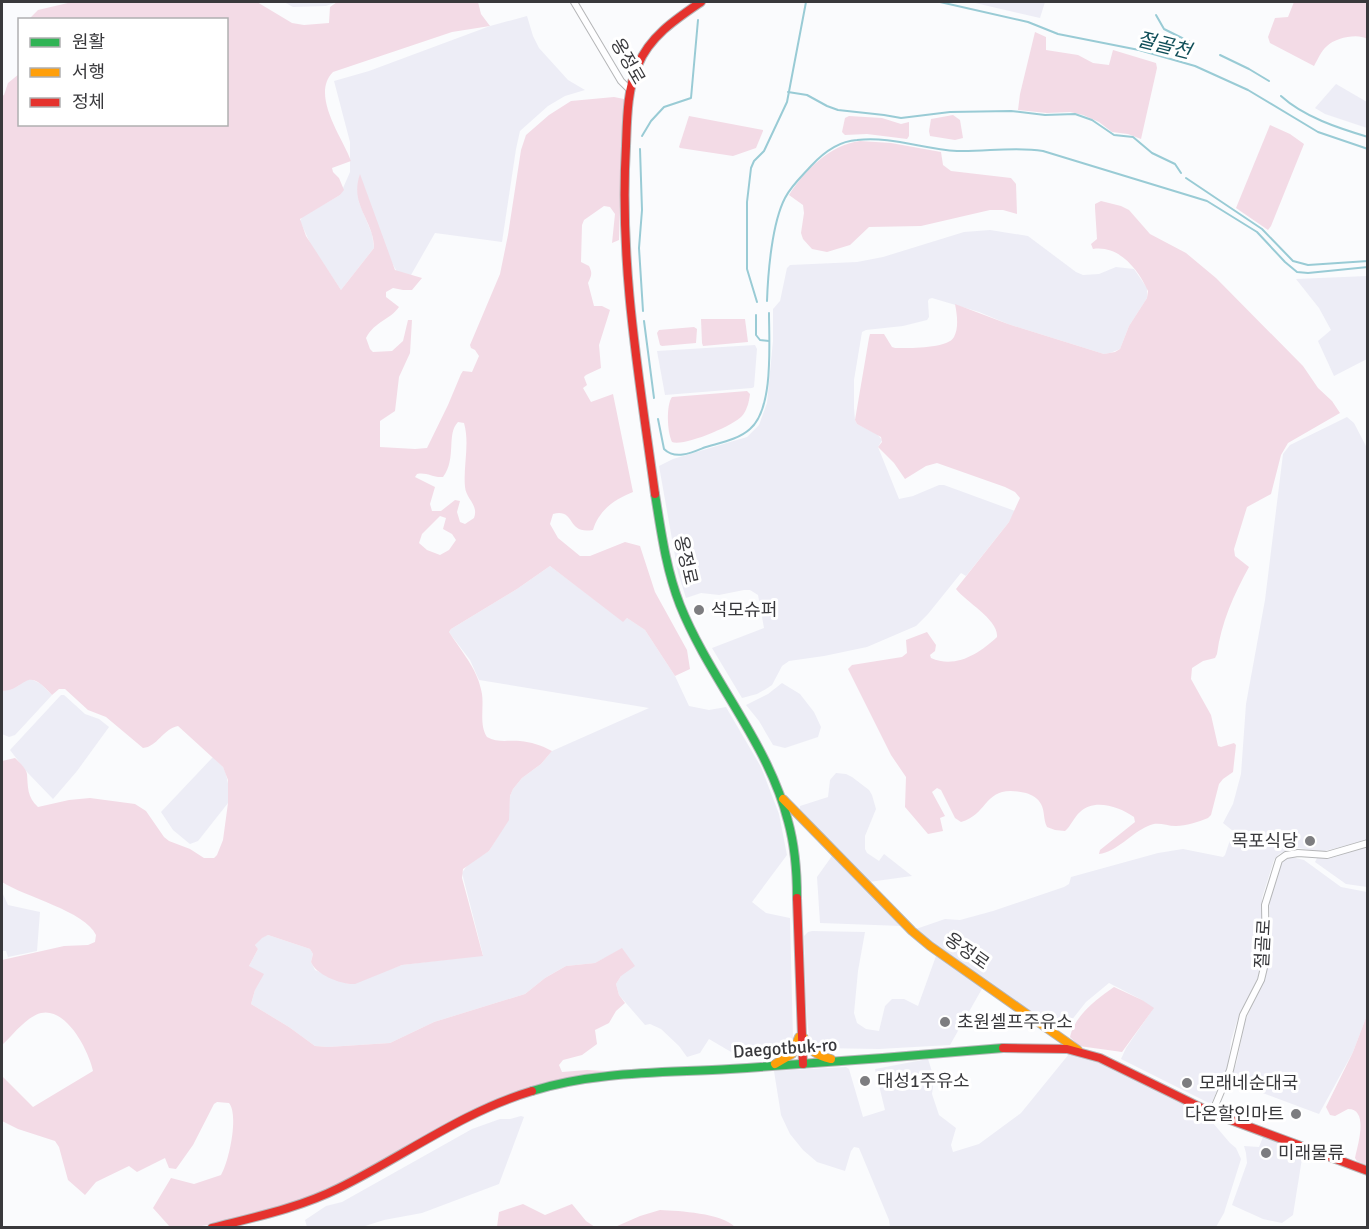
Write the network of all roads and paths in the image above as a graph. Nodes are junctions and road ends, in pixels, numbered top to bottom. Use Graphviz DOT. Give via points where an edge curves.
graph roads {
  1 [pos="574,2"];
  2 [pos="701,2"];
  3 [pos="631,91"];
  4 [pos="780,795"];
  5 [pos="1368,843"];
  6 [pos="801,1031"];
  7 [pos="1081,1052"];
  8 [pos="840,1062"];
  9 [pos="803,1064"];
  10 [pos="772,1066"];
  11 [pos="1212,1113"];
  12 [pos="1368,1171"];
  13 [pos="212,1227"];
  1 -- 3 [label="street, 옹정로" via="621,81"];
  2 -- 3 [label="street" via="651,41 638,63"];
  3 -- 4 [label="street, 옹정로" via="624,264 640,401 667,558 688,623 758,744"];
  4 -- 6 [label="street" via="796,862"];
  4 -- 7 [label="street, 옹정로" via="912,931"];
  5 -- 11 [label="street, 절골로" via="1327,855 1298,852 1279,860 1265,905 1266,959 1261,980 1243,1015 1230,1070"];
  6 -- 8 [label="street" via="812,1053"];
  6 -- 9 [label="street"];
  6 -- 10 [label="street" via="792,1054"];
  7 -- 8 [label="street, Daegotbuk-ro" via="1044,1047 1006,1048"];
  7 -- 11 [label="street, Daegotbuk-ro" via="1123,1068"];
  8 -- 9 [label="street, Daegotbuk-ro"];
  9 -- 10 [label="street, Daegotbuk-ro"];
  10 -- 13 [label="street, Daegotbuk-ro" via="612,1076 549,1085 471,1114 312,1200"];
  11 -- 12 [label="street, Daegotbuk-ro"];
}
